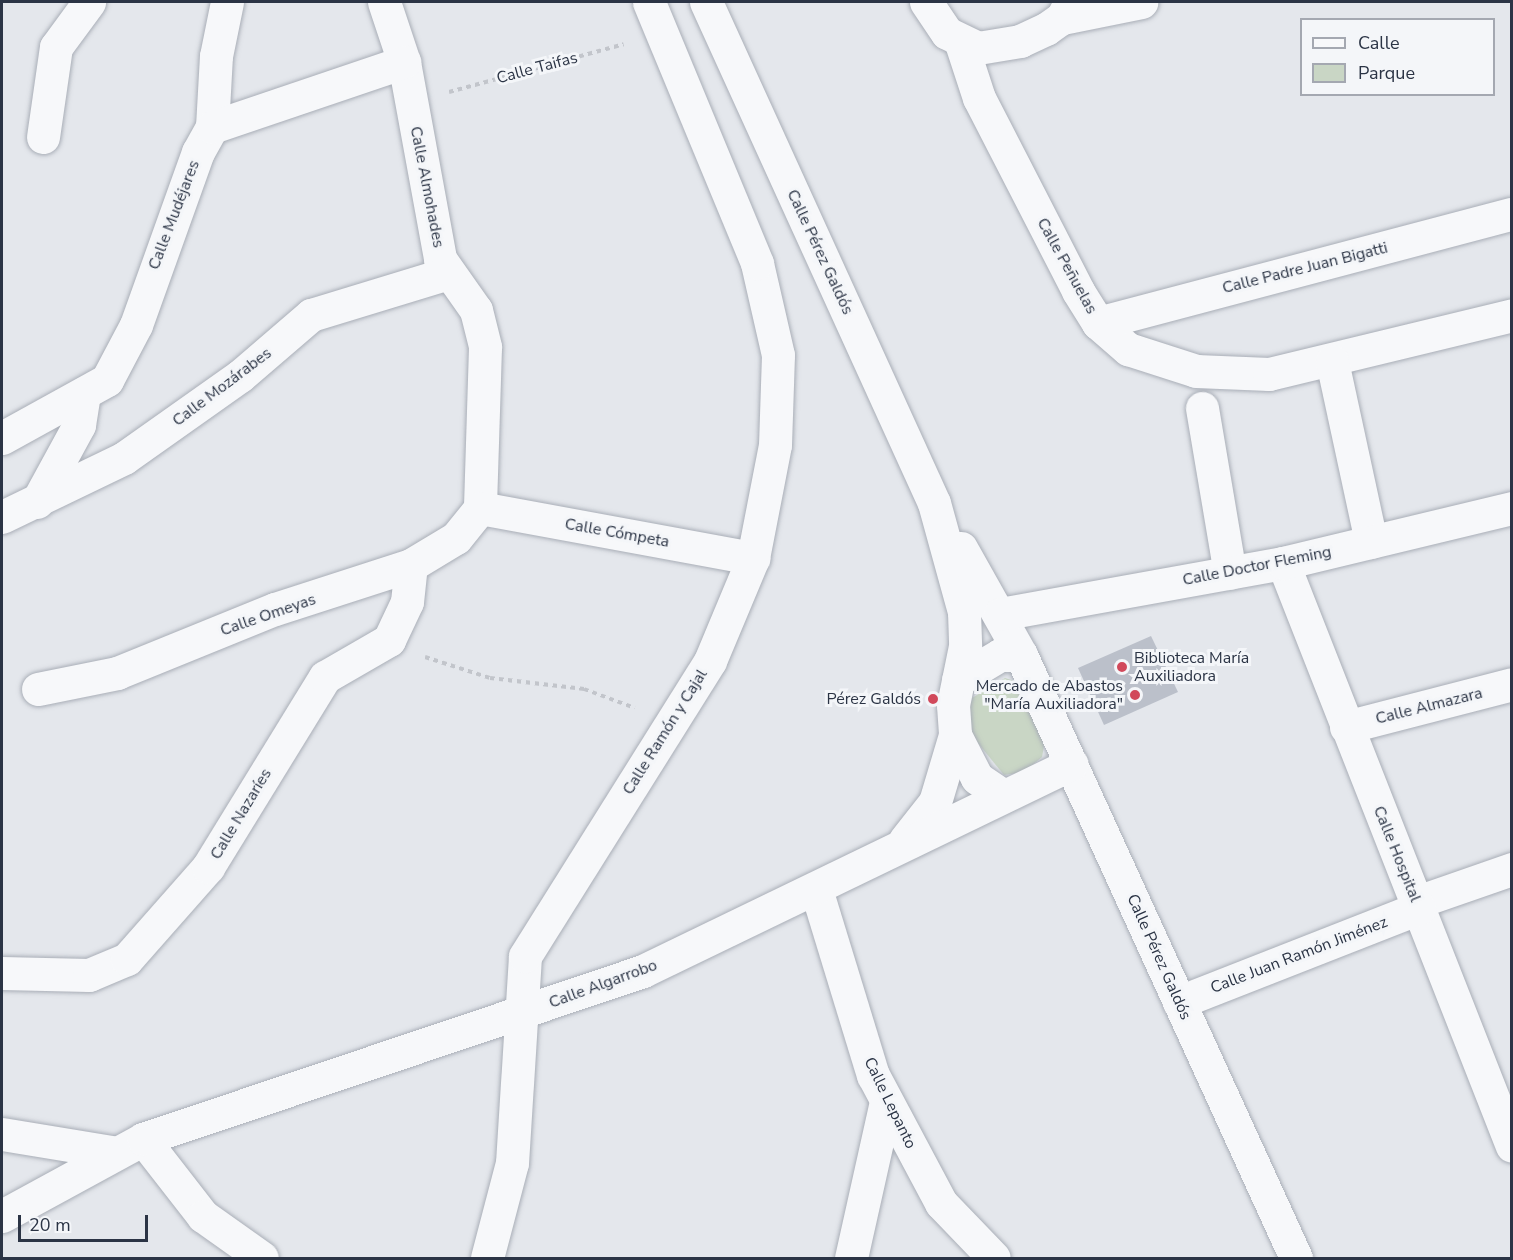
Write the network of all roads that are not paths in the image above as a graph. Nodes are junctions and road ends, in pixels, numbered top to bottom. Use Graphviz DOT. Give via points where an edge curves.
graph roads {
  1 [pos="89,2"];
  2 [pos="227,2"];
  3 [pos="384,2"];
  4 [pos="649,2"];
  5 [pos="706,2"];
  6 [pos="926,2"];
  7 [pos="1141,2"];
  8 [pos="1066,10"];
  9 [pos="961,43"];
  10 [pos="404,62"];
  11 [pos="212,127"];
  12 [pos="43,137"];
  13 [pos="1512,214"];
  14 [pos="448,273"];
  15 [pos="1512,315"];
  16 [pos="1098,322"];
  17 [pos="1332,361"];
  18 [pos="84,393"];
  19 [pos="1202,408"];
  20 [pos="2,438"];
  21 [pos="37,502"];
  22 [pos="934,503"];
  23 [pos="480,508"];
  24 [pos="1512,508"];
  25 [pos="2,517"];
  26 [pos="1371,542"];
  27 [pos="753,558"];
  28 [pos="1283,563"];
  29 [pos="411,565"];
  30 [pos="1230,573"];
  31 [pos="1000,614"];
  32 [pos="1021,655"];
  33 [pos="958,680"];
  34 [pos="1512,684"];
  35 [pos="38,689"];
  36 [pos="1346,727"];
  37 [pos="955,735"];
  38 [pos="1072,764"];
  39 [pos="1004,796"];
  40 [pos="897,849"];
  41 [pos="1512,869"];
  42 [pos="816,889"];
  43 [pos="1418,905"];
  44 [pos="2,973"];
  45 [pos="1179,1002"];
  46 [pos="520,1013"];
  47 [pos="886,1101"];
  48 [pos="2,1134"];
  49 [pos="142,1139"];
  50 [pos="1512,1146"];
  51 [pos="112,1152"];
  52 [pos="2,1216"];
  53 [pos="262,1258"];
  54 [pos="487,1258"];
  55 [pos="851,1258"];
  56 [pos="994,1258"];
  57 [pos="1296,1258"];
  1 -- 12 [label="street" via="56,47"];
  2 -- 11 [label="street" via="217,47"];
  3 -- 10 [label="street, Calle Almohades"];
  4 -- 27 [label="street, Calle Ramón y Cajal" via="760,275 778,355 775,433"];
  5 -- 22 [label="street, Calle Pérez Galdós"];
  6 -- 9 [label="street" via="947,33"];
  7 -- 8 [label="street"];
  8 -- 9 [label="street" via="998,47"];
  9 -- 16 [label="street, Calle Peñuelas" via="979,98"];
  10 -- 11 [label="street"];
  10 -- 14 [label="street, Calle Almohades" via="432,227"];
  11 -- 18 [label="street, Calle Mudéjares" via="198,152 136,325 107,380"];
  13 -- 16 [label="street, Calle Padre Juan Bigatti"];
  14 -- 21 [label="street, Calle Mozárabes" via="311,315 240,376 124,458"];
  14 -- 23 [label="street, Calle Almohades" via="476,310 485,347"];
  15 -- 17 [label="street, Calle Peñuelas"];
  16 -- 17 [label="street, Calle Peñuelas" via="1128,349 1196,371 1269,374"];
  17 -- 26 [label="street"];
  18 -- 20 [label="street, Calle Mudéjares"];
  18 -- 21 [label="street" via="79,425"];
  19 -- 30 [label="street"];
  21 -- 25 [label="street, Calle Mozárabes"];
  22 -- 31 [label="street, Calle Pérez Galdós"];
  22 -- 33 [label="street, Calle Pérez Galdós" via="964,612"];
  23 -- 27 [label="street, Calle Cómpeta"];
  23 -- 29 [label="street, Calle Omeyas" via="456,538"];
  24 -- 26 [label="street, Calle Doctor Fleming"];
  26 -- 28 [label="street, Calle Doctor Fleming"];
  27 -- 46 [label="street, Calle Ramón y Cajal" via="710,661 534,935 520,978"];
  28 -- 30 [label="street, Calle Doctor Fleming"];
  28 -- 36 [label="street, Calle Hospital"];
  29 -- 35 [label="street, Calle Omeyas" via="275,609 117,673"];
  29 -- 44 [label="street, Calle Nazaríes" via="407,602 389,640 325,677 208,867 127,958 89,975"];
  30 -- 31 [label="street, Calle Doctor Fleming"];
  31 -- 32 [label="street, Calle Pérez Galdós"];
  32 -- 33 [label="street" via="1000,655"];
  32 -- 38 [label="street, Calle Pérez Galdós"];
  33 -- 37 [label="street, Calle Pérez Galdós"];
  34 -- 36 [label="street, Calle Almazara"];
  36 -- 43 [label="street, Calle Hospital"];
  37 -- 39 [label="street" via="977,778"];
  37 -- 40 [label="street, Calle Pérez Galdós" via="935,802"];
  38 -- 39 [label="street, Calle Algarrobo"];
  38 -- 45 [label="street, Calle Pérez Galdós"];
  39 -- 40 [label="street, Calle Algarrobo"];
  40 -- 42 [label="street, Calle Algarrobo"];
  41 -- 43 [label="street, Calle Juan Ramón Jiménez"];
  42 -- 46 [label="street, Calle Algarrobo" via="643,971"];
  42 -- 47 [label="street, Calle Lepanto" via="854,1021"];
  43 -- 45 [label="street, Calle Juan Ramón Jiménez"];
  43 -- 50 [label="street, Calle Hospital"];
  45 -- 57 [label="street, Calle Pérez Galdós"];
  46 -- 49 [label="street, Calle Algarrobo"];
  46 -- 54 [label="street, Calle Ramón y Cajal" via="512,1163"];
  47 -- 55 [label="street"];
  47 -- 56 [label="street, Calle Lepanto" via="941,1203"];
  48 -- 51 [label="street"];
  49 -- 51 [label="street, Calle Algarrobo"];
  49 -- 53 [label="street" via="203,1216"];
  51 -- 52 [label="street, Calle Algarrobo"];
}
